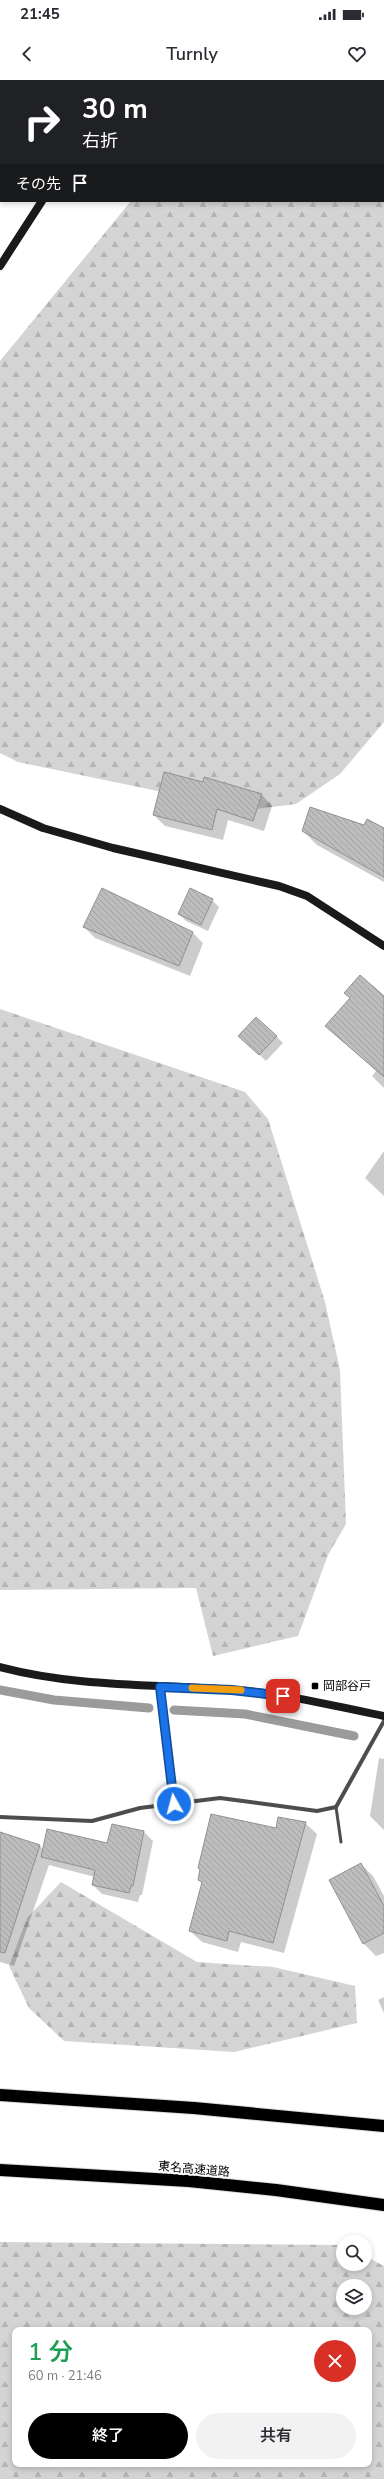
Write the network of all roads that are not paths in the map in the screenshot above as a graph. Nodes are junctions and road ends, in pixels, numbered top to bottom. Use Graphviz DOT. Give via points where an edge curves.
graph roads {
  1 [pos="41,202"];
  2 [pos="0,266"];
  3 [pos="0,809"];
  4 [pos="384,946"];
  5 [pos="0,1666"];
  6 [pos="160,1687"];
  7 [pos="384,1716"];
  8 [pos="384,1721"];
  9 [pos="174,1804"];
  10 [pos="336,1807"];
  11 [pos="0,1816"];
  12 [pos="341,1842"];
  13 [pos="0,2095"];
  14 [pos="378,2125"];
  15 [pos="0,2170"];
  16 [pos="384,2205"];
  1 -- 2 [label="street"];
  3 -- 4 [label="street" via="43,828 113,848 279,886 307,896"];
  5 -- 6 [label="street" via="29,1674 79,1682"];
  6 -- 7 [label="street" via="270,1694"];
  6 -- 9 [label="street"];
  8 -- 10 [label="street"];
  9 -- 10 [label="street" via="220,1798 317,1811"];
  9 -- 11 [label="street" via="140,1808 92,1821"];
  10 -- 12 [label="lane"];
  13 -- 14 [label="highway" via="194,2108"];
  15 -- 16 [label="highway, 東名高速道路" via="189,2181"];
}
